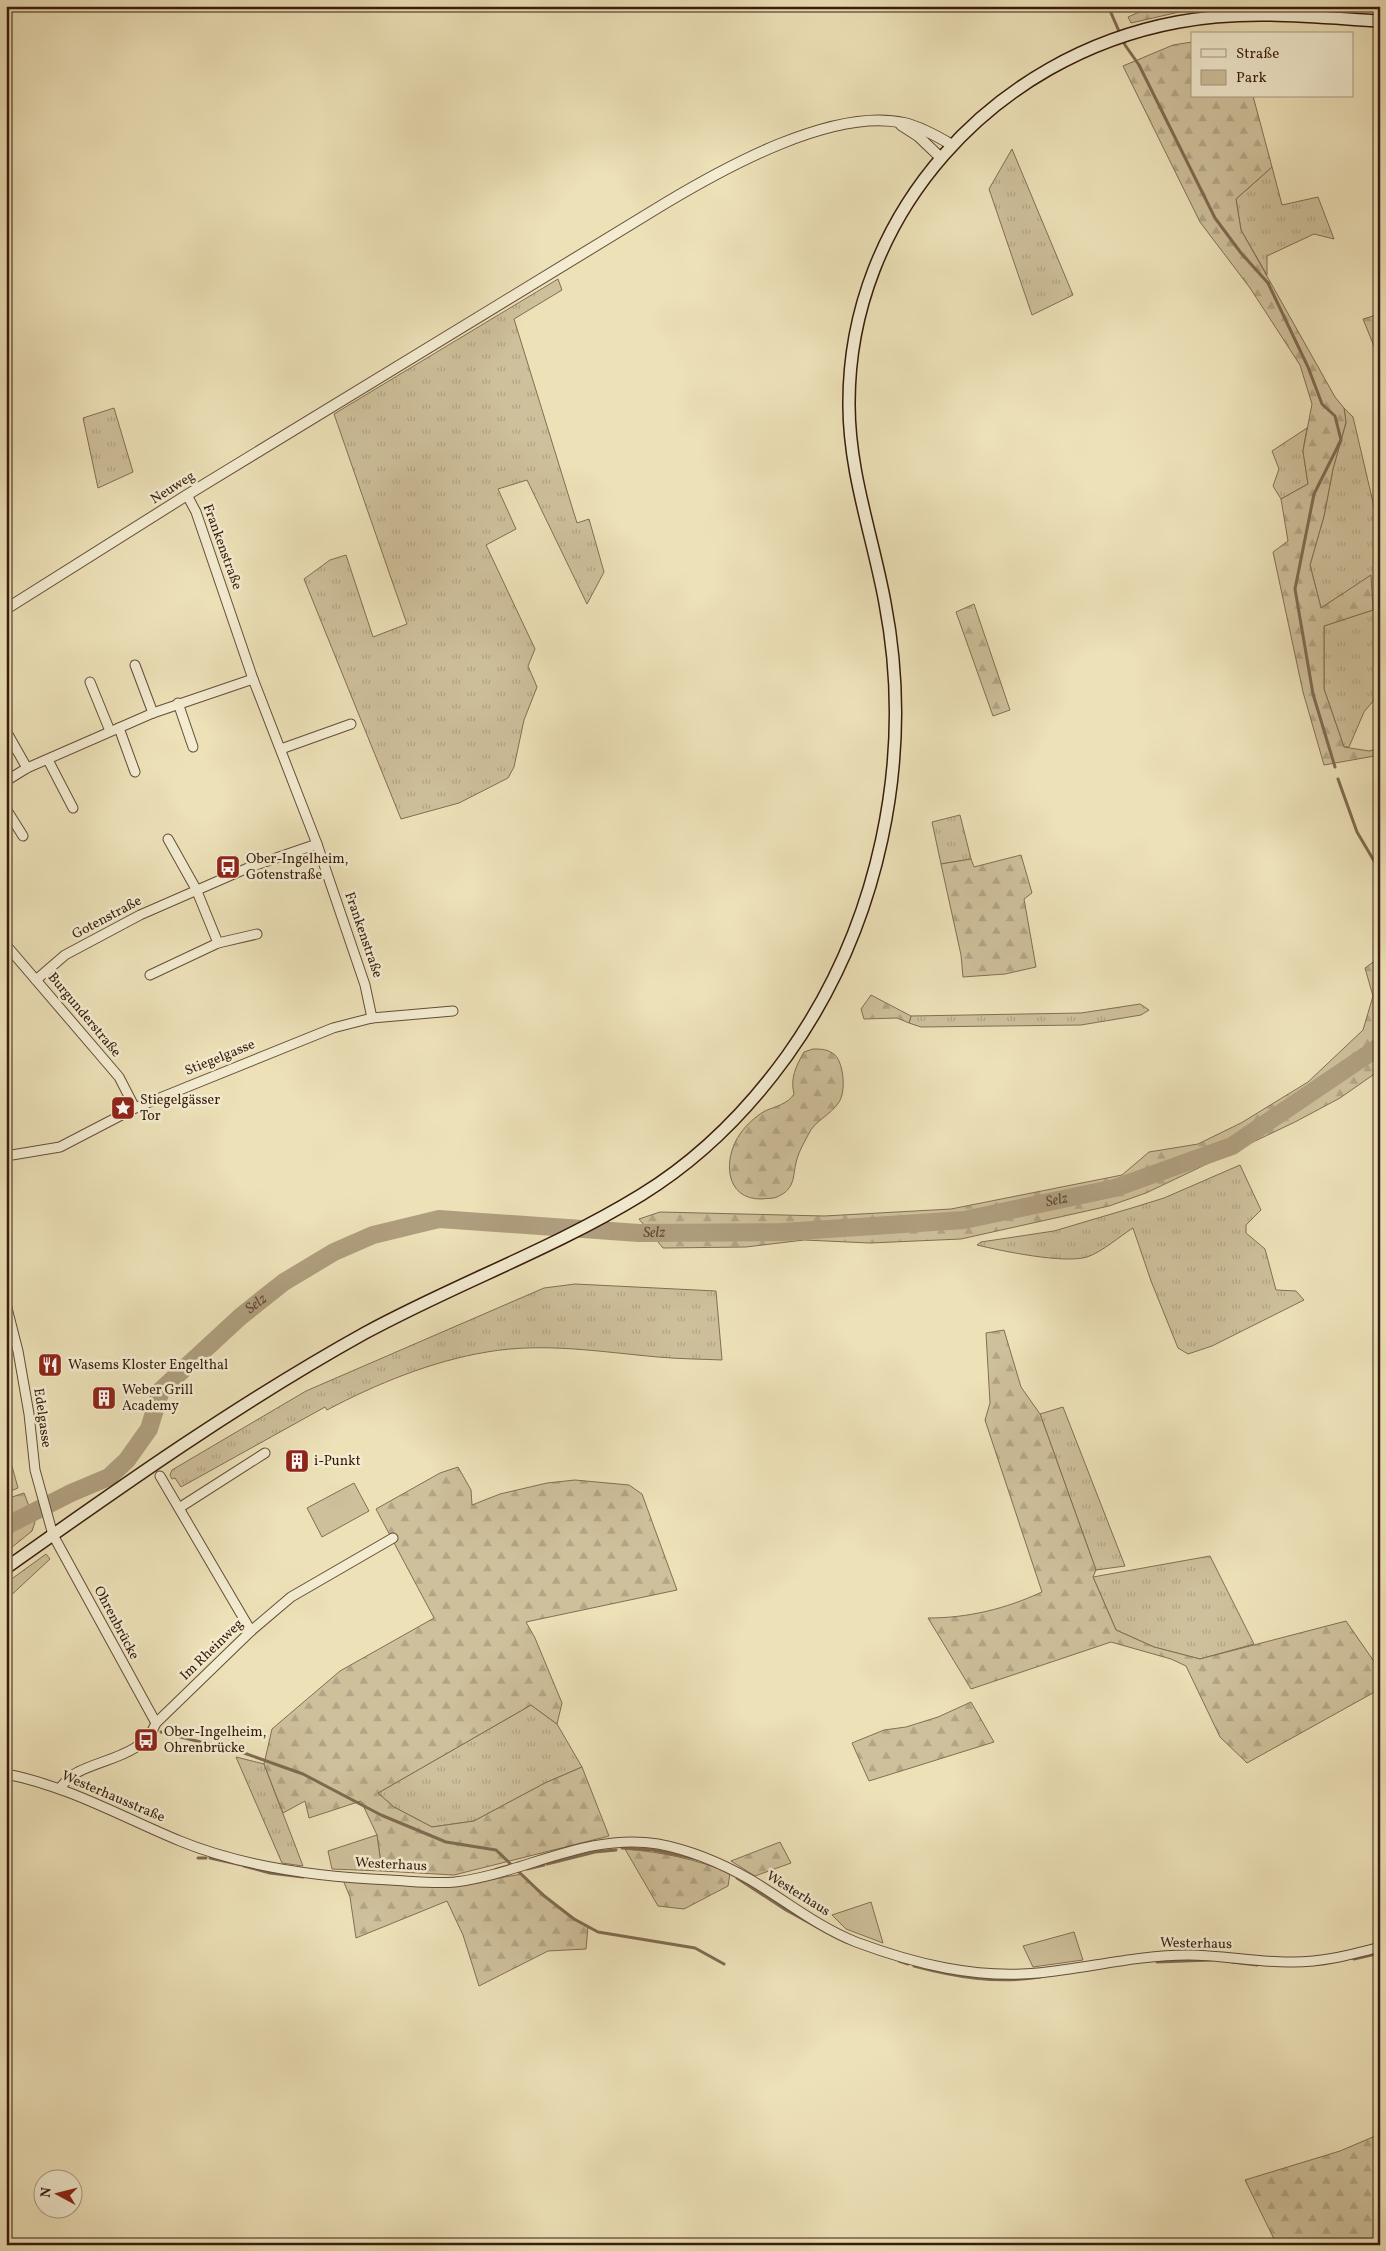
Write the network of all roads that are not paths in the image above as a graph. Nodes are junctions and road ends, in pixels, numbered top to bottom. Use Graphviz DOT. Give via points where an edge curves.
graph roads {
  1 [pos="1380,21"];
  2 [pos="886,120"];
  3 [pos="952,145"];
  4 [pos="941,158"];
  5 [pos="187,495"];
  6 [pos="6,610"];
  7 [pos="135,665"];
  8 [pos="253,678"];
  9 [pos="90,682"];
  10 [pos="178,703"];
  11 [pos="153,713"];
  12 [pos="351,724"];
  13 [pos="114,729"];
  14 [pos="6,731"];
  15 [pos="193,747"];
  16 [pos="281,749"];
  17 [pos="48,760"];
  18 [pos="27,768"];
  19 [pos="135,772"];
  20 [pos="6,781"];
  21 [pos="73,808"];
  22 [pos="6,809"];
  23 [pos="23,836"];
  24 [pos="168,839"];
  25 [pos="317,844"];
  26 [pos="196,889"];
  27 [pos="257,934"];
  28 [pos="218,943"];
  29 [pos="6,944"];
  30 [pos="150,975"];
  31 [pos="36,980"];
  32 [pos="453,1011"];
  33 [pos="372,1018"];
  34 [pos="135,1108"];
  35 [pos="6,1156"];
  36 [pos="6,1304"];
  37 [pos="266,1454"];
  38 [pos="160,1476"];
  39 [pos="179,1508"];
  40 [pos="52,1535"];
  41 [pos="393,1538"];
  42 [pos="6,1568"];
  43 [pos="251,1631"];
  44 [pos="156,1723"];
  45 [pos="6,1774"];
  46 [pos="60,1788"];
  47 [pos="208,1851"];
  48 [pos="1380,1947"];
  1 -- 3 [label="main road" via="1238,15 1177,22 1143,30 1106,42 1024,85"];
  2 -- 3 [label="street" via="912,125"];
  2 -- 4 [label="street" via="918,136"];
  2 -- 5 [label="street, Neuweg" via="838,124 739,162 678,195"];
  3 -- 4 [label="main road"];
  4 -- 40 [label="main road" via="914,190 882,250 861,309 852,356 849,400 851,445 891,638 896,698 895,736 888,810 875,869 848,946 816,1012 769,1080 732,1122 685,1164 642,1195 592,1223 400,1314 282,1381"];
  5 -- 6 [label="street, Neuweg"];
  5 -- 8 [label="street, Frankenstraße" via="196,512"];
  7 -- 11 [label="street"];
  8 -- 10 [label="street"];
  8 -- 16 [label="street, Frankenstraße"];
  9 -- 13 [label="street"];
  10 -- 11 [label="street"];
  10 -- 15 [label="street"];
  11 -- 13 [label="street"];
  12 -- 16 [label="street"];
  13 -- 17 [label="street"];
  13 -- 19 [label="street"];
  14 -- 18 [label="street"];
  16 -- 25 [label="street, Frankenstraße"];
  17 -- 18 [label="street"];
  17 -- 21 [label="street"];
  18 -- 20 [label="street"];
  22 -- 23 [label="street"];
  24 -- 26 [label="street"];
  25 -- 26 [label="street, Gotenstraße" via="250,866"];
  25 -- 33 [label="street, Frankenstraße" via="366,985"];
  26 -- 28 [label="street"];
  26 -- 31 [label="street, Gotenstraße" via="116,926 65,955"];
  27 -- 28 [label="street"];
  28 -- 30 [label="street"];
  29 -- 31 [label="street, Burgunderstraße"];
  31 -- 34 [label="street, Burgunderstraße" via="119,1077"];
  32 -- 33 [label="street, Stiegelgasse"];
  33 -- 34 [label="street, Stiegelgasse" via="333,1028"];
  34 -- 35 [label="street, Stiegelgasse" via="60,1147"];
  36 -- 40 [label="street, Edelgasse" via="18,1351 39,1489"];
  37 -- 39 [label="street"];
  38 -- 39 [label="street"];
  39 -- 43 [label="street"];
  40 -- 42 [label="main road"];
  40 -- 44 [label="street, Ohrenbrücke"];
  41 -- 43 [label="street, Im Rheinweg" via="291,1597"];
  43 -- 44 [label="street, Im Rheinweg"];
  44 -- 46 [label="street, Im Rheinweg" via="146,1740 133,1750 75,1773"];
  45 -- 46 [label="street, Westerhausstraße"];
  46 -- 47 [label="street, Westerhausstraße"];
  47 -- 48 [label="street, Westerhaus" via="299,1872 454,1882 559,1853 616,1844 656,1844 697,1854 749,1879 851,1940 911,1961 972,1973 1037,1973 1187,1955 1313,1961"];
}
